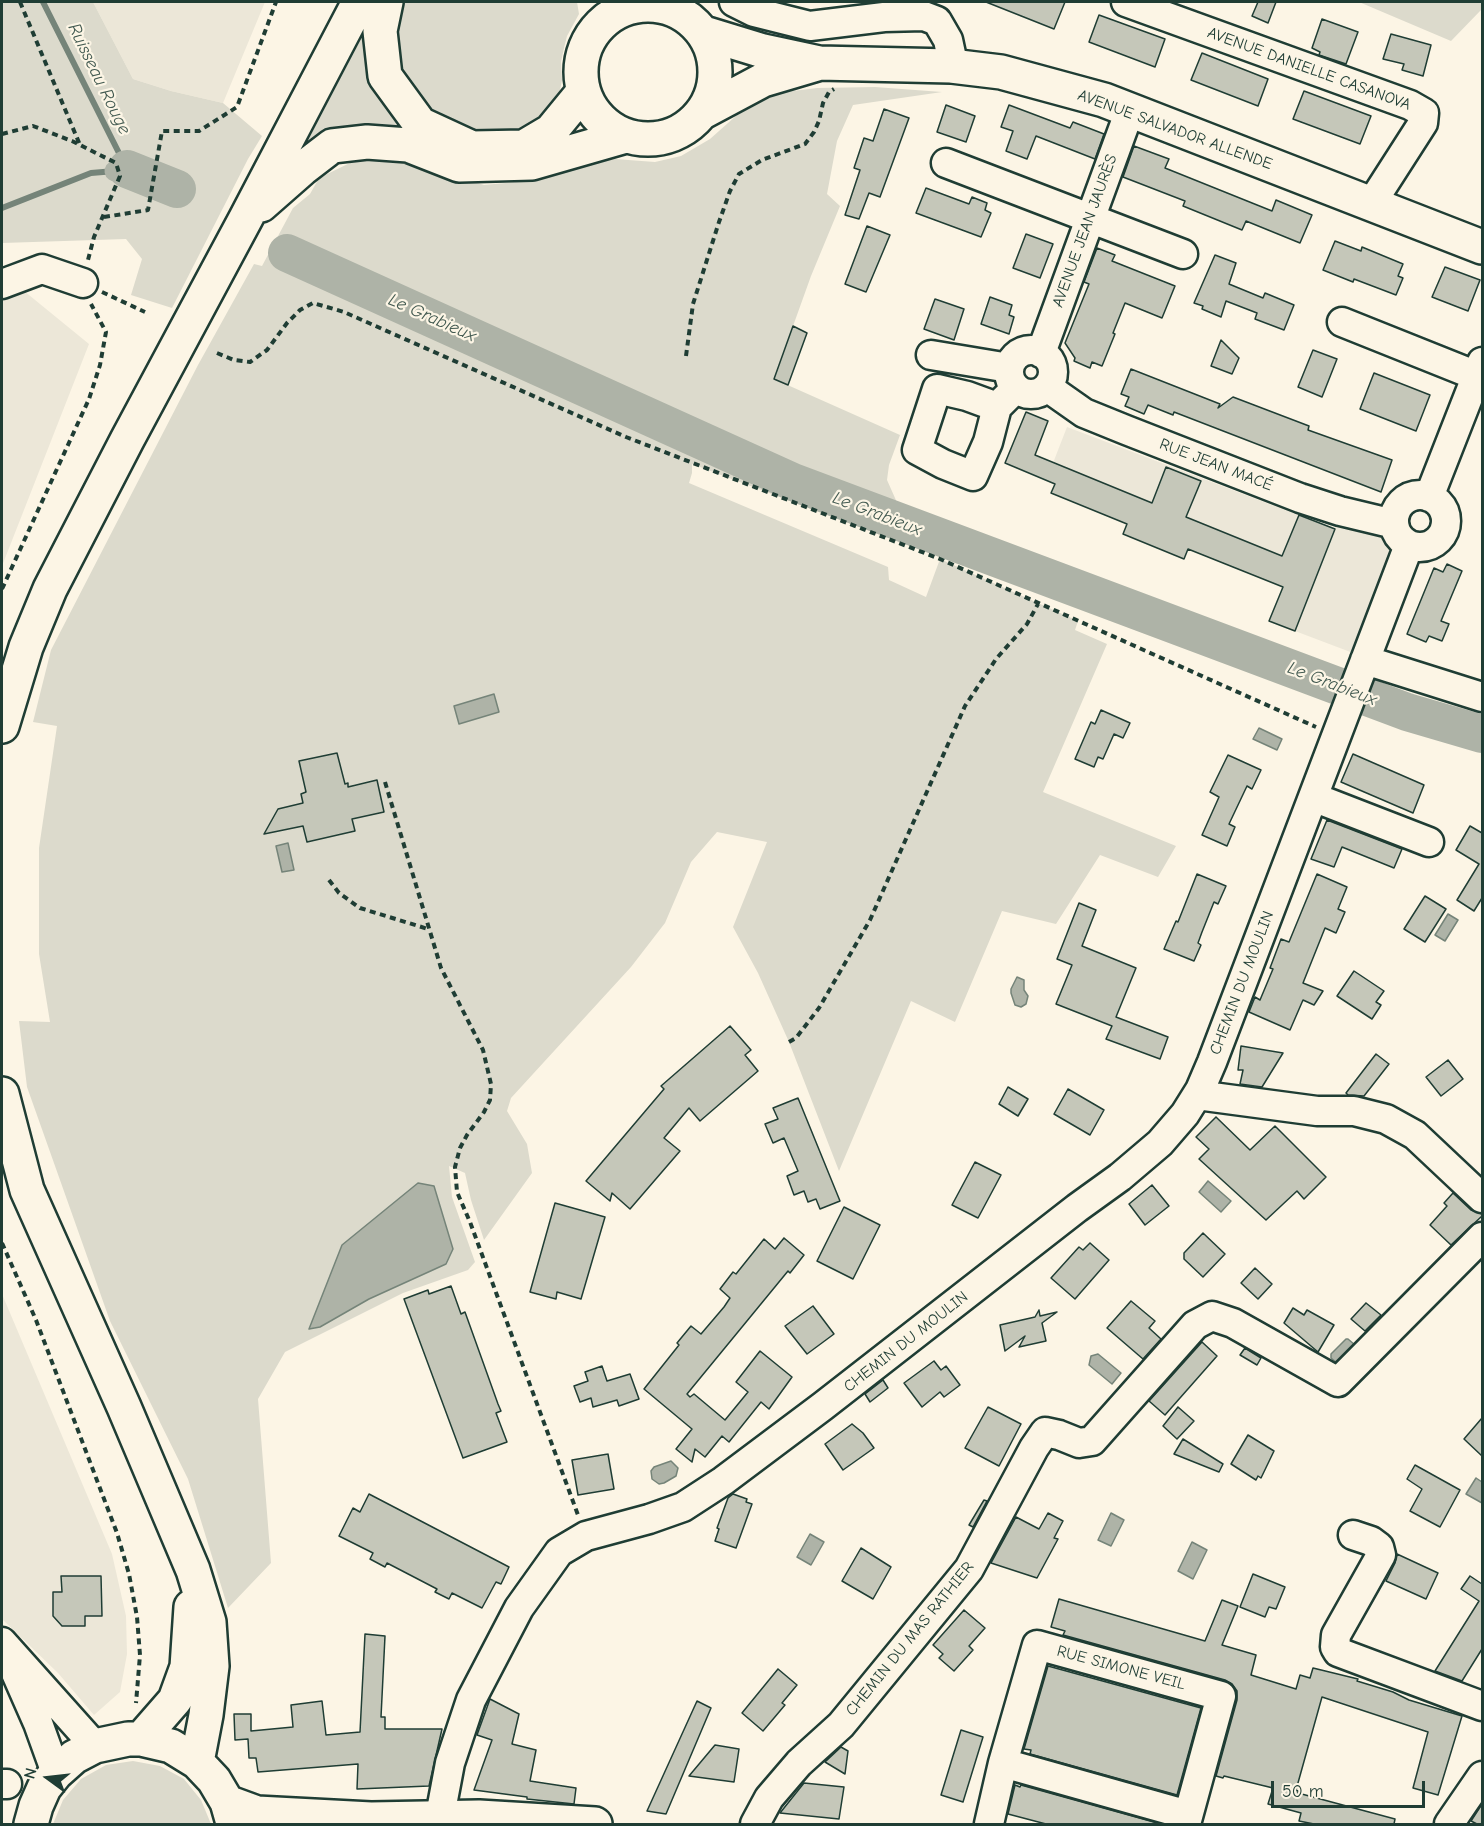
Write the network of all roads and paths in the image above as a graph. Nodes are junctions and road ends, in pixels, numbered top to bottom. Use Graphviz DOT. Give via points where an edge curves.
graph roads {
  1 [pos="20,2"];
  2 [pos="276,2"];
  3 [pos="360,2"];
  4 [pos="386,2"];
  5 [pos="646,2"];
  6 [pos="734,2"];
  7 [pos="1126,2"];
  8 [pos="592,16"];
  9 [pos="704,33"];
  10 [pos="951,66"];
  11 [pos="830,73"];
  12 [pos="583,92"];
  13 [pos="1130,110"];
  14 [pos="703,112"];
  15 [pos="2,134"];
  16 [pos="626,136"];
  17 [pos="80,145"];
  18 [pos="946,163"];
  19 [pos="1371,204"];
  20 [pos="103,217"];
  21 [pos="246,218"];
  22 [pos="1089,219"];
  23 [pos="1482,247"];
  24 [pos="1183,254"];
  25 [pos="83,283"];
  26 [pos="2,284"];
  27 [pos="145,312"];
  28 [pos="1342,322"];
  29 [pos="217,353"];
  30 [pos="1041,353"];
  31 [pos="931,355"];
  32 [pos="686,356"];
  33 [pos="1481,372"];
  34 [pos="1047,387"];
  35 [pos="1007,390"];
  36 [pos="1429,497"];
  37 [pos="1401,534"];
  38 [pos="2,589"];
  39 [pos="1038,604"];
  40 [pos="1363,666"];
  41 [pos="1481,694"];
  42 [pos="2,726"];
  43 [pos="1338,730"];
  44 [pos="385,782"];
  45 [pos="1313,797"];
  46 [pos="1429,842"];
  47 [pos="329,880"];
  48 [pos="429,929"];
  49 [pos="789,1042"];
  50 [pos="2,1094"];
  51 [pos="1197,1095"];
  52 [pos="1482,1198"];
  53 [pos="1482,1237"];
  54 [pos="2,1243"];
  55 [pos="1353,1535"];
  56 [pos="586,1536"];
  57 [pos="193,1570"];
  58 [pos="3,1644"];
  59 [pos="1482,1706"];
  60 [pos="135,1739"];
  61 [pos="95,1746"];
  62 [pos="197,1762"];
  63 [pos="1003,1763"];
  64 [pos="56,1773"];
  65 [pos="1482,1776"];
  66 [pos="230,1813"];
  67 [pos="440,1816"];
  68 [pos="1187,1820"];
  69 [pos="404,1821"];
  70 [pos="361,1822"];
  71 [pos="31,1824"];
  72 [pos="596,1824"];
  73 [pos="754,1824"];
  74 [pos="989,1824"];
  75 [pos="1449,1824"];
  1 -- 17 [label="path"];
  2 -- 20 [label="path" via="237,107 199,131 162,131 148,210"];
  3 -- 21 [label="main road"];
  4 -- 12 [label="main road" via="380,31 385,76 420,124 472,148 524,147 550,131"];
  5 -- 8 [label="main road" via="609,16"];
  5 -- 9 [label="main road" via="688,17"];
  6 -- 10 [label="street" via="754,12 810,26 924,16 937,21 948,40"];
  7 -- 19 [label="street, AVENUE DANIELLE CASANOVA" via="1424,113 1423,123"];
  8 -- 12 [label="main road" via="580,70"];
  9 -- 11 [label="main road, AVENUE SALVADOR ALLENDE"];
  9 -- 14 [label="main road" via="713,52 716,72"];
  10 -- 11 [label="main road, AVENUE SALVADOR ALLENDE"];
  10 -- 13 [label="main road, AVENUE SALVADOR ALLENDE" via="1001,72"];
  11 -- 14 [label="main road, AVENUE SALVADOR ALLENDE" via="764,80"];
  11 -- 32 [label="path" via="829,92 819,121 805,144 762,160 739,174 730,191 693,304"];
  12 -- 16 [label="main road" via="592,111 607,126"];
  13 -- 19 [label="main road, AVENUE SALVADOR ALLENDE"];
  13 -- 22 [label="street, AVENUE JEAN JAURÈS"];
  14 -- 16 [label="main road" via="688,127 669,137 647,140"];
  15 -- 17 [label="path" via="33,126"];
  16 -- 21 [label="main road" via="532,163 459,165 408,145 367,142 332,146"];
  17 -- 20 [label="path" via="116,163 120,176"];
  18 -- 22 [label="street"];
  19 -- 23 [label="main road, AVENUE SALVADOR ALLENDE"];
  20 -- 25 [label="path"];
  21 -- 42 [label="main road" via="51,589 26,647"];
  22 -- 24 [label="street"];
  22 -- 30 [label="street, AVENUE JEAN JAURÈS"];
  25 -- 26 [label="street" via="42,269"];
  25 -- 27 [label="path"];
  25 -- 38 [label="path" via="106,332 100,365 89,399"];
  28 -- 33 [label="street"];
  29 -- 39 [label="path" via="250,362 267,350 287,322 313,303 344,312 626,437 940,559"];
  30 -- 34 [label="street" via="1052,368"];
  30 -- 35 [label="street" via="1025,351 1012,360"];
  31 -- 35 [label="street"];
  33 -- 36 [label="street"];
  34 -- 35 [label="street" via="1032,394"];
  34 -- 37 [label="street, RUE JEAN MACÉ" via="1084,412 1136,434"];
  36 -- 37 [label="street" via="1412,496 1398,507"];
  36 -- 37 [label="street" via="1445,515 1443,531 1425,546"];
  37 -- 40 [label="street, CHEMIN DU MOULIN"];
  39 -- 43 [label="path"];
  39 -- 49 [label="path" via="965,706 870,920 819,1008"];
  40 -- 41 [label="street"];
  40 -- 43 [label="street, CHEMIN DU MOULIN"];
  43 -- 45 [label="street, CHEMIN DU MOULIN"];
  44 -- 48 [label="path"];
  45 -- 46 [label="street"];
  45 -- 51 [label="street, CHEMIN DU MOULIN"];
  47 -- 48 [label="path" via="360,908"];
  48 -- 56 [label="path" via="441,968 483,1050 491,1084 490,1100 460,1148 455,1167 457,1191"];
  50 -- 57 [label="main road" via="27,1190"];
  51 -- 52 [label="street" via="1317,1111 1354,1111 1386,1119 1415,1136"];
  51 -- 56 [label="street, CHEMIN DU MOULIN" via="1160,1143 1120,1177 723,1481 683,1507"];
  53 -- 73 [label="street, CHEMIN DU MAS RATHIER" via="1338,1382 1233,1323 1212,1316 1195,1325 1092,1441 1079,1443 1045,1432 969,1569 841,1725 799,1763 769,1798"];
  54 -- 60 [label="path" via="104,1496 129,1574 140,1655"];
  55 -- 59 [label="street" via="1371,1541 1381,1555 1336,1635 1338,1652"];
  56 -- 67 [label="street, CHEMIN DU MOULIN" via="559,1552 519,1608 471,1700 450,1763"];
  57 -- 60 [label="main road" via="187,1667 175,1700"];
  57 -- 62 [label="main road" via="209,1622 212,1666"];
  58 -- 61 [label="street"];
  58 -- 64 [label="street"];
  60 -- 61 [label="main road"];
  60 -- 62 [label="main road" via="171,1746"];
  61 -- 64 [label="main road"];
  62 -- 66 [label="main road" via="214,1780"];
  63 -- 68 [label="street"];
  63 -- 68 [label="street, RUE SIMONE VEIL" via="1037,1645 1221,1696"];
  63 -- 74 [label="street, RUE SIMONE VEIL"];
  64 -- 71 [label="main road" via="44,1788"];
  65 -- 75 [label="street"];
  66 -- 70 [label="main road"];
  67 -- 69 [label="main road"];
  67 -- 72 [label="main road"];
  69 -- 70 [label="main road"];
}
